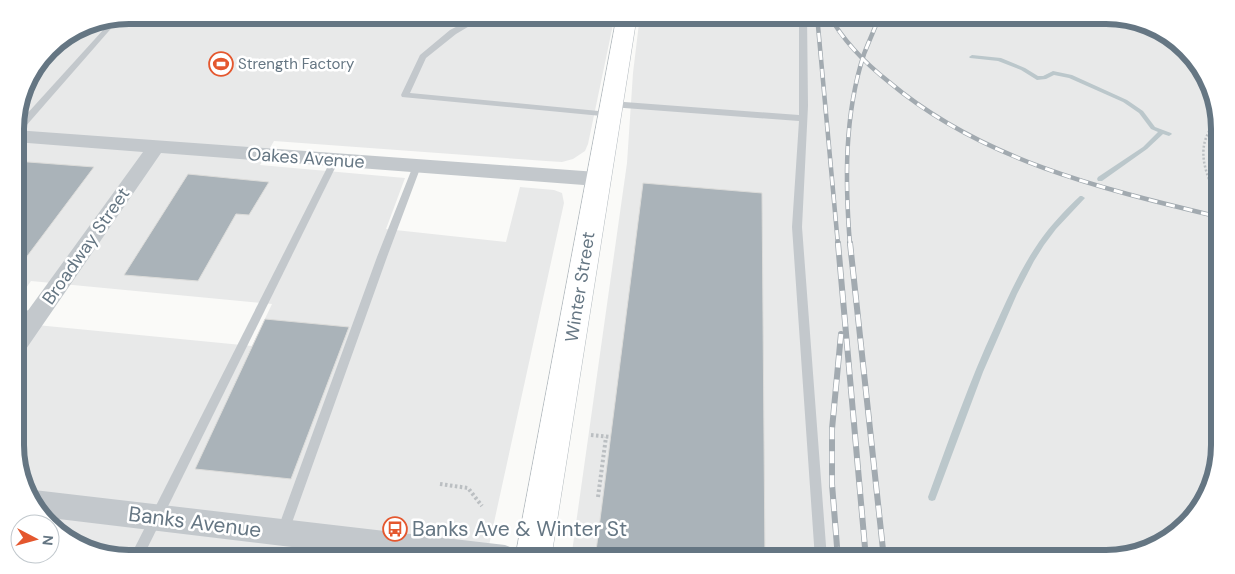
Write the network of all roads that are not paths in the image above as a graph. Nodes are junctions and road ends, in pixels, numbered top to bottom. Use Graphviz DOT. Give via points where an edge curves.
graph roads {
  1 [pos="468,24"];
  2 [pos="625,24"];
  3 [pos="803,24"];
  4 [pos="111,26"];
  5 [pos="610,109"];
  6 [pos="802,118"];
  7 [pos="24,124"];
  8 [pos="24,135"];
  9 [pos="156,147"];
  10 [pos="335,160"];
  11 [pos="417,166"];
  12 [pos="598,179"];
  13 [pos="24,314"];
  14 [pos="37,315"];
  15 [pos="24,334"];
  16 [pos="42,504"];
  17 [pos="156,517"];
  18 [pos="282,532"];
  19 [pos="140,550"];
  20 [pos="431,550"];
  21 [pos="535,550"];
  22 [pos="820,550"];
  1 -- 5 [label="lane" via="423,57 405,95"];
  2 -- 5 [label="street, Winter Street"];
  3 -- 6 [label="lane"];
  4 -- 7 [label="lane"];
  5 -- 6 [label="lane"];
  5 -- 12 [label="street, Winter Street"];
  6 -- 22 [label="lane" via="797,228"];
  8 -- 9 [label="street, Oakes Avenue"];
  9 -- 10 [label="street, Oakes Avenue"];
  9 -- 14 [label="street, Broadway Street"];
  10 -- 11 [label="street, Oakes Avenue"];
  10 -- 17 [label="lane"];
  11 -- 12 [label="street, Oakes Avenue"];
  11 -- 18 [label="lane" via="380,258"];
  12 -- 21 [label="street, Winter Street"];
  13 -- 14 [label="lane"];
  14 -- 15 [label="street, Broadway Street"];
  16 -- 17 [label="street, Banks Avenue"];
  17 -- 18 [label="street, Banks Avenue"];
  17 -- 19 [label="lane"];
  18 -- 20 [label="street, Banks Avenue"];
}
